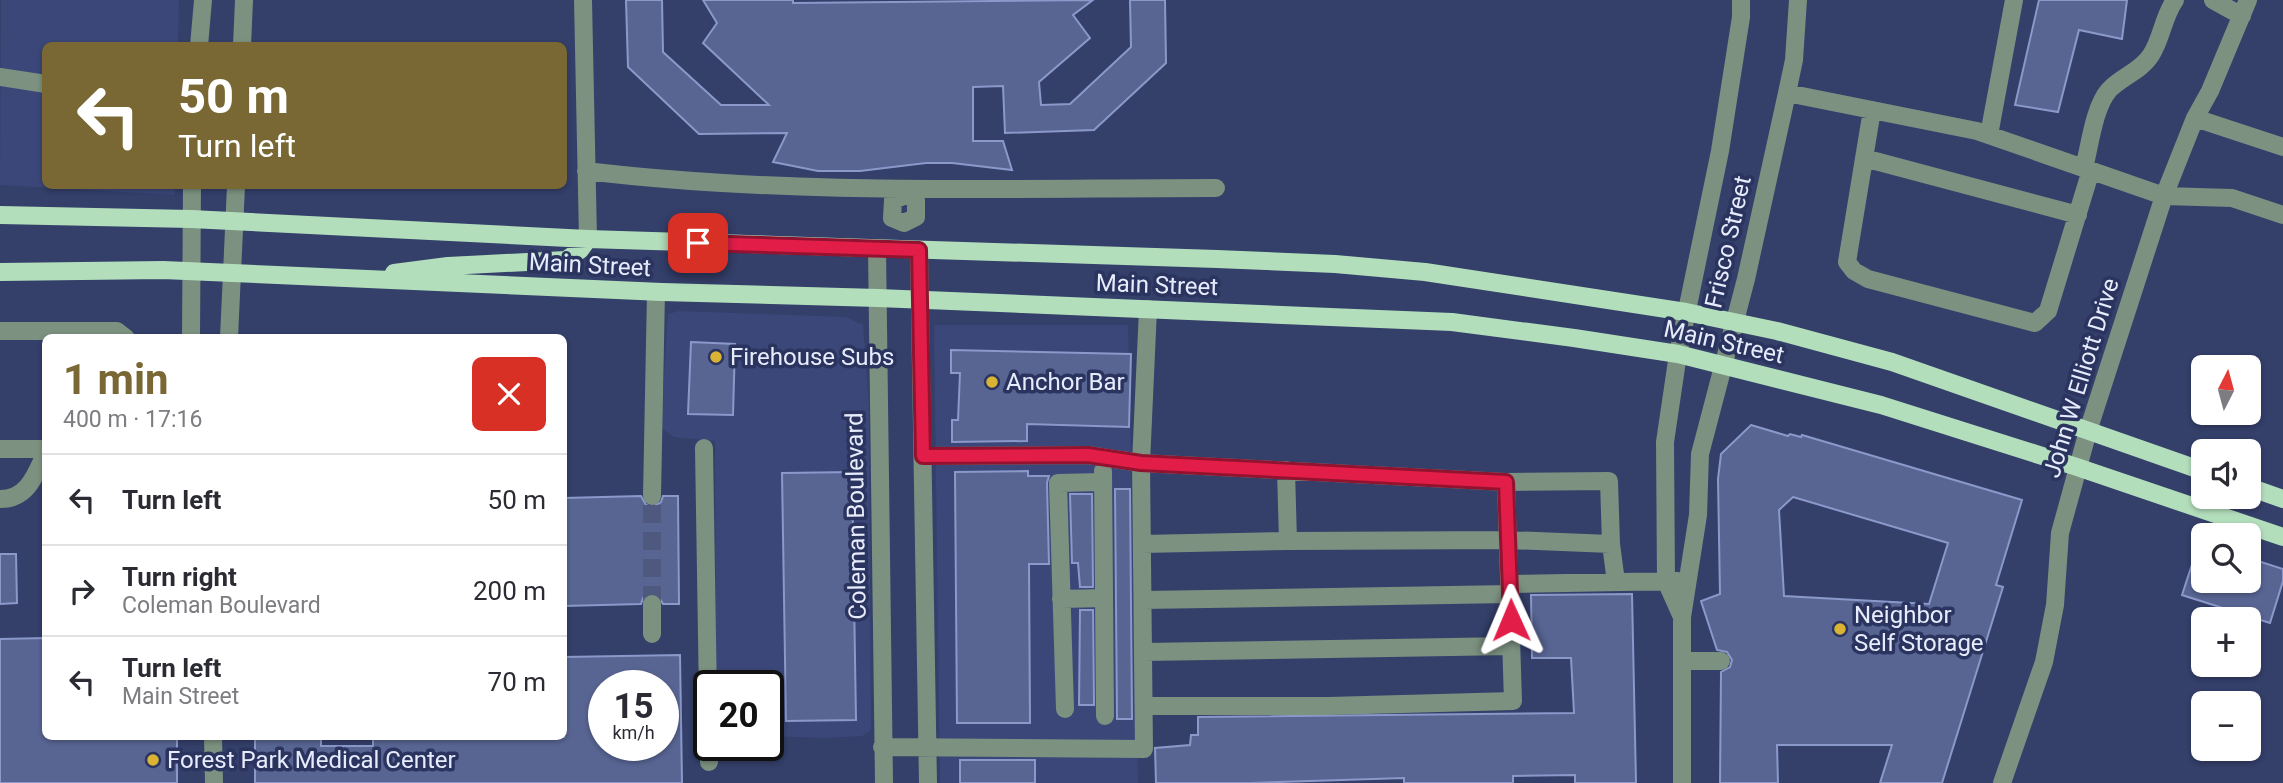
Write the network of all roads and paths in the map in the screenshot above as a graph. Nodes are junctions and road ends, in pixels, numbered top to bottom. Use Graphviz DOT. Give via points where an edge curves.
graph roads {
  1 [pos="203,0"];
  2 [pos="244,0"];
  3 [pos="583,0"];
  4 [pos="1741,0"];
  5 [pos="1798,0"];
  6 [pos="2014,0"];
  7 [pos="2175,0"];
  8 [pos="2213,0"];
  9 [pos="2245,8"];
  10 [pos="199,42"];
  11 [pos="242,42"];
  12 [pos="0,76"];
  13 [pos="42,82"];
  14 [pos="1787,93"];
  15 [pos="1872,110"];
  16 [pos="2195,118"];
  17 [pos="1989,135"];
  18 [pos="2283,147"];
  19 [pos="1864,158"];
  20 [pos="2087,169"];
  21 [pos="586,171"];
  22 [pos="1216,188"];
  23 [pos="192,189"];
  24 [pos="236,189"];
  25 [pos="906,191"];
  26 [pos="2164,196"];
  27 [pos="0,215"];
  28 [pos="2078,215"];
  29 [pos="2283,215"];
  30 [pos="191,219"];
  31 [pos="234,222"];
  32 [pos="588,239"];
  33 [pos="877,249"];
  34 [pos="911,250"];
  35 [pos="0,272"];
  36 [pos="190,272"];
  37 [pos="231,273"];
  38 [pos="367,279"];
  39 [pos="656,292"];
  40 [pos="878,298"];
  41 [pos="921,300"];
  42 [pos="1148,309"];
  43 [pos="1686,312"];
  44 [pos="1735,321"];
  45 [pos="0,331"];
  46 [pos="121,334"];
  47 [pos="191,334"];
  48 [pos="229,334"];
  49 [pos="1678,355"];
  50 [pos="1723,365"];
  51 [pos="2088,431"];
  52 [pos="704,447"];
  53 [pos="0,449"];
  54 [pos="42,451"];
  55 [pos="923,456"];
  56 [pos="1104,457"];
  57 [pos="42,460"];
  58 [pos="1141,463"];
  59 [pos="2077,467"];
  60 [pos="2191,467"];
  61 [pos="1286,470"];
  62 [pos="1102,482"];
  63 [pos="1506,482"];
  64 [pos="2261,491"];
  65 [pos="652,496"];
  66 [pos="0,499"];
  67 [pos="2283,499"];
  68 [pos="2283,537"];
  69 [pos="1509,540"];
  70 [pos="1288,541"];
  71 [pos="1142,544"];
  72 [pos="1611,544"];
  73 [pos="1689,580"];
  74 [pos="1666,581"];
  75 [pos="1616,582"];
  76 [pos="1510,589"];
  77 [pos="1104,598"];
  78 [pos="1062,599"];
  79 [pos="1143,600"];
  80 [pos="652,604"];
  81 [pos="1682,617"];
  82 [pos="652,634"];
  83 [pos="1511,646"];
  84 [pos="1143,652"];
  85 [pos="1682,661"];
  86 [pos="1721,661"];
  87 [pos="1144,706"];
  88 [pos="1065,709"];
  89 [pos="1105,716"];
  90 [pos="213,740"];
  91 [pos="927,746"];
  92 [pos="882,747"];
  93 [pos="709,762"];
  94 [pos="214,783"];
  95 [pos="884,783"];
  96 [pos="929,783"];
  97 [pos="1682,783"];
  98 [pos="2002,783"];
  1 -- 10 [label="street"];
  2 -- 11 [label="street"];
  3 -- 21 [label="street"];
  4 -- 43 [label="street, Frisco Street" via="1720,151"];
  5 -- 14 [label="street, Frisco Street"];
  6 -- 17 [label="street"];
  7 -- 20 [label="street" via="2150,58 2100,102"];
  8 -- 9 [label="street"];
  9 -- 16 [label="street, John W Elliott Drive"];
  12 -- 13 [label="street"];
  14 -- 15 [label="street"];
  14 -- 44 [label="street, Frisco Street"];
  15 -- 17 [label="street"];
  15 -- 19 [label="street"];
  16 -- 18 [label="street"];
  16 -- 26 [label="street, John W Elliott Drive"];
  17 -- 20 [label="street"];
  19 -- 28 [label="street"];
  19 -- 28 [label="street" via="1847,262 1868,279 2035,323 2049,311"];
  20 -- 26 [label="street"];
  20 -- 28 [label="street"];
  21 -- 25 [label="street" via="674,181"];
  21 -- 32 [label="street"];
  22 -- 25 [label="street"];
  23 -- 30 [label="street"];
  24 -- 31 [label="street"];
  25 -- 34 [label="street" via="916,200 916,217 904,223"];
  26 -- 29 [label="street" via="2232,198"];
  26 -- 51 [label="street, John W Elliott Drive"];
  27 -- 30 [label="main road, Main Street"];
  30 -- 31 [label="main road, Main Street"];
  30 -- 36 [label="street"];
  31 -- 32 [label="main road, Main Street"];
  31 -- 37 [label="street"];
  32 -- 33 [label="main road, Main Street"];
  32 -- 38 [label="main road" via="566,260 447,266"];
  33 -- 34 [label="main road, Main Street"];
  33 -- 40 [label="street, Coleman Boulevard"];
  34 -- 41 [label="street"];
  34 -- 43 [label="main road, Main Street" via="1335,264 1425,272"];
  35 -- 36 [label="main road, Main Street"];
  36 -- 37 [label="main road, Main Street"];
  36 -- 47 [label="street"];
  37 -- 38 [label="main road, Main Street"];
  37 -- 48 [label="street"];
  38 -- 39 [label="main road, Main Street"];
  39 -- 40 [label="main road, Main Street"];
  39 -- 65 [label="street"];
  40 -- 41 [label="main road, Main Street"];
  40 -- 92 [label="street, Coleman Boulevard"];
  41 -- 42 [label="main road, Main Street"];
  41 -- 55 [label="street"];
  42 -- 49 [label="main road, Main Street" via="1452,323"];
  42 -- 58 [label="street"];
  43 -- 44 [label="main road, Main Street"];
  43 -- 49 [label="street, Frisco Street"];
  44 -- 50 [label="street, Frisco Street"];
  44 -- 51 [label="main road, Main Street" via="1892,362"];
  45 -- 46 [label="street"];
  49 -- 50 [label="main road, Main Street"];
  49 -- 74 [label="street, Frisco Street" via="1665,442"];
  50 -- 59 [label="main road, Main Street" via="1881,405"];
  50 -- 73 [label="street, Frisco Street" via="1700,454"];
  51 -- 59 [label="street, John W Elliott Drive"];
  51 -- 60 [label="main road, Main Street"];
  52 -- 93 [label="street"];
  53 -- 54 [label="street"];
  55 -- 56 [label="street"];
  55 -- 91 [label="street"];
  56 -- 58 [label="street"];
  56 -- 62 [label="street"];
  57 -- 66 [label="street" via="23,492"];
  58 -- 61 [label="street"];
  58 -- 71 [label="street"];
  59 -- 68 [label="main road, Main Street"];
  59 -- 98 [label="street, John W Elliott Drive" via="2060,533 2055,605 2044,662"];
  61 -- 63 [label="street"];
  61 -- 70 [label="street"];
  62 -- 77 [label="street"];
  62 -- 78 [label="street" via="1058,483"];
  63 -- 69 [label="street"];
  63 -- 72 [label="street" via="1609,481"];
  64 -- 67 [label="main road"];
  69 -- 70 [label="street"];
  69 -- 72 [label="street"];
  69 -- 76 [label="street"];
  70 -- 71 [label="street"];
  71 -- 79 [label="street"];
  72 -- 75 [label="street"];
  73 -- 74 [label="street"];
  73 -- 81 [label="street, Frisco Street"];
  74 -- 75 [label="street"];
  74 -- 81 [label="street, Frisco Street"];
  75 -- 76 [label="street"];
  76 -- 79 [label="street"];
  76 -- 83 [label="street"];
  77 -- 78 [label="street"];
  77 -- 89 [label="street"];
  78 -- 88 [label="street"];
  79 -- 84 [label="street"];
  80 -- 82 [label="street"];
  81 -- 85 [label="street, Frisco Street"];
  83 -- 84 [label="street"];
  83 -- 87 [label="street" via="1513,701"];
  84 -- 87 [label="street"];
  85 -- 86 [label="street"];
  85 -- 97 [label="street, Frisco Street"];
  87 -- 91 [label="street" via="1144,749"];
  90 -- 94 [label="street"];
  91 -- 92 [label="street"];
  91 -- 96 [label="street"];
  92 -- 95 [label="street, Coleman Boulevard"];
}
